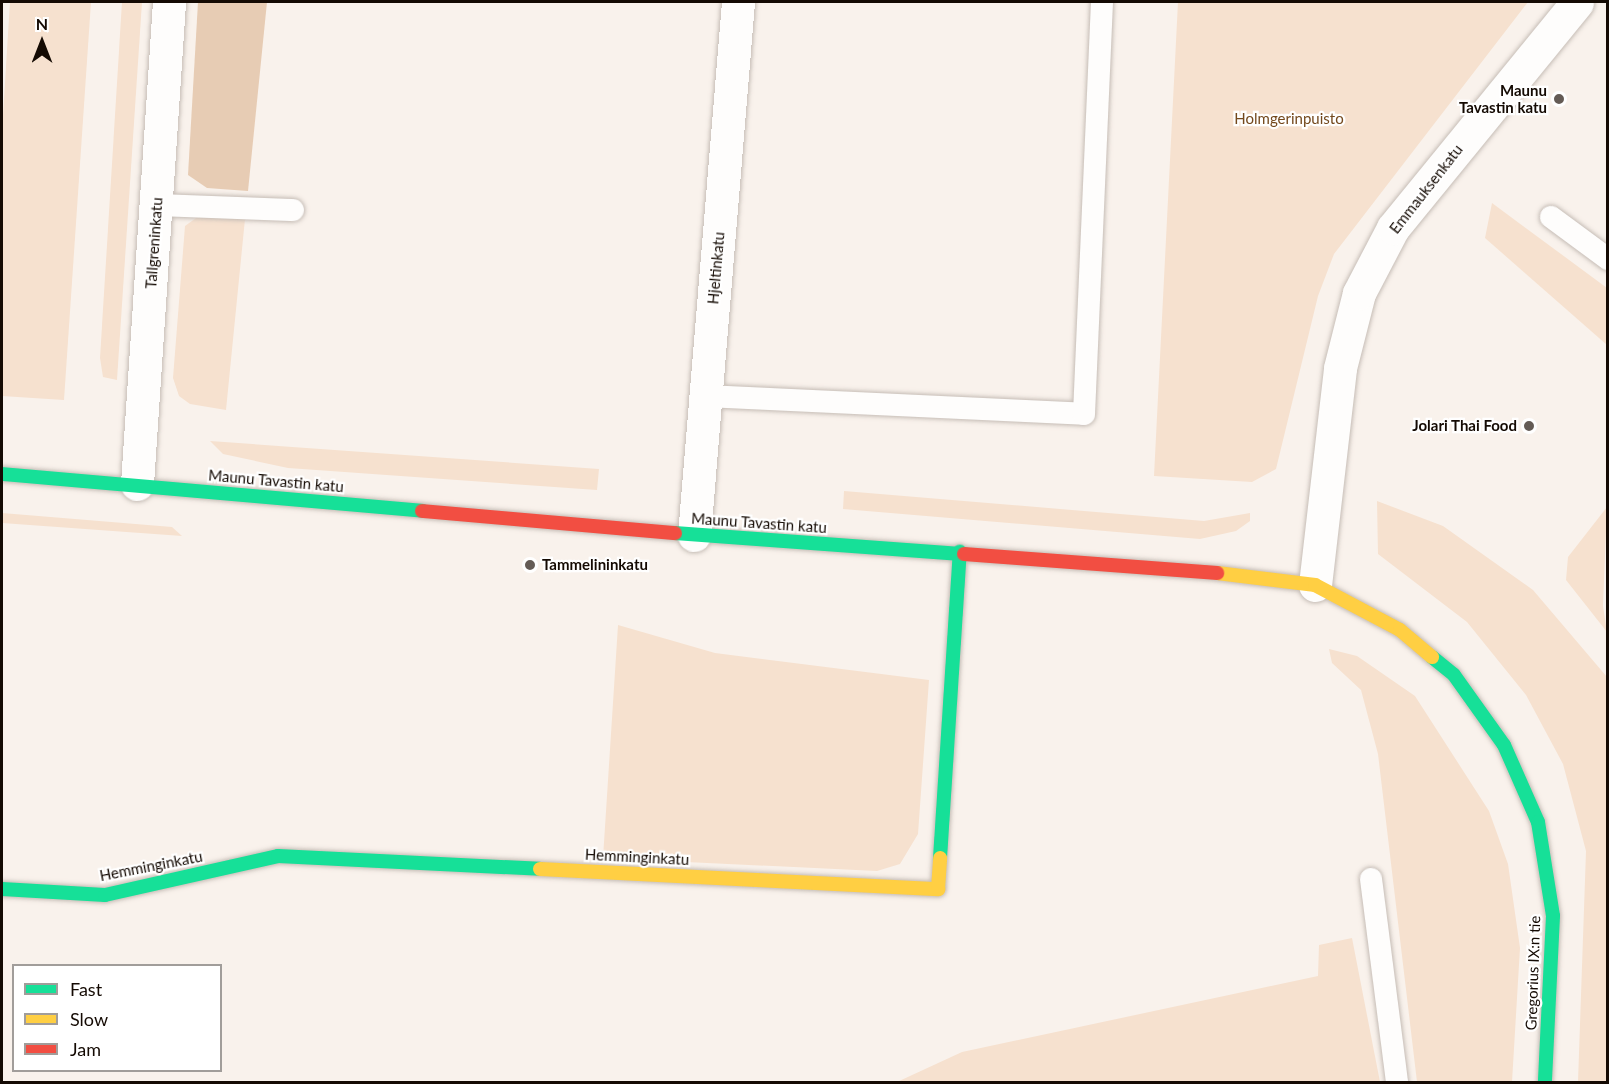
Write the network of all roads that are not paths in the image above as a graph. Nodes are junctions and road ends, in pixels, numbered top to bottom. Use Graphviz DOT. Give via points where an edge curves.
graph roads {
  1 [pos="169,2"];
  2 [pos="738,2"];
  3 [pos="1102,2"];
  4 [pos="1577,2"];
  5 [pos="156,205"];
  6 [pos="293,210"];
  7 [pos="1551,217"];
  8 [pos="1608,259"];
  9 [pos="706,396"];
  10 [pos="2,474"];
  11 [pos="137,484"];
  12 [pos="694,535"];
  13 [pos="960,552"];
  14 [pos="1315,585"];
  15 [pos="1476,701"];
  16 [pos="1371,879"];
  17 [pos="2,889"];
  18 [pos="1397,1083"];
  19 [pos="1545,1083"];
  1 -- 5 [label="street, Tallgreninkatu"];
  2 -- 9 [label="street, Hjeltinkatu"];
  3 -- 9 [label="lane" via="1084,414"];
  4 -- 14 [label="street, Emmauksenkatu" via="1393,228 1359,293 1340,368"];
  5 -- 6 [label="lane"];
  5 -- 11 [label="street, Tallgreninkatu"];
  7 -- 8 [label="lane"];
  9 -- 12 [label="street, Hjeltinkatu"];
  10 -- 11 [label="street, Maunu Tavastin katu"];
  11 -- 12 [label="street, Maunu Tavastin katu"];
  12 -- 13 [label="street, Maunu Tavastin katu"];
  13 -- 14 [label="street, Maunu Tavastin katu" via="1269,576"];
  13 -- 17 [label="street, Hemminginkatu" via="938,889 278,856 105,895"];
  14 -- 15 [label="street, Maunu Tavastin katu" via="1400,630 1454,675"];
  15 -- 19 [label="street, Gregorius IX:n tie" via="1520,777 1546,857 1553,916"];
  16 -- 18 [label="lane"];
}
